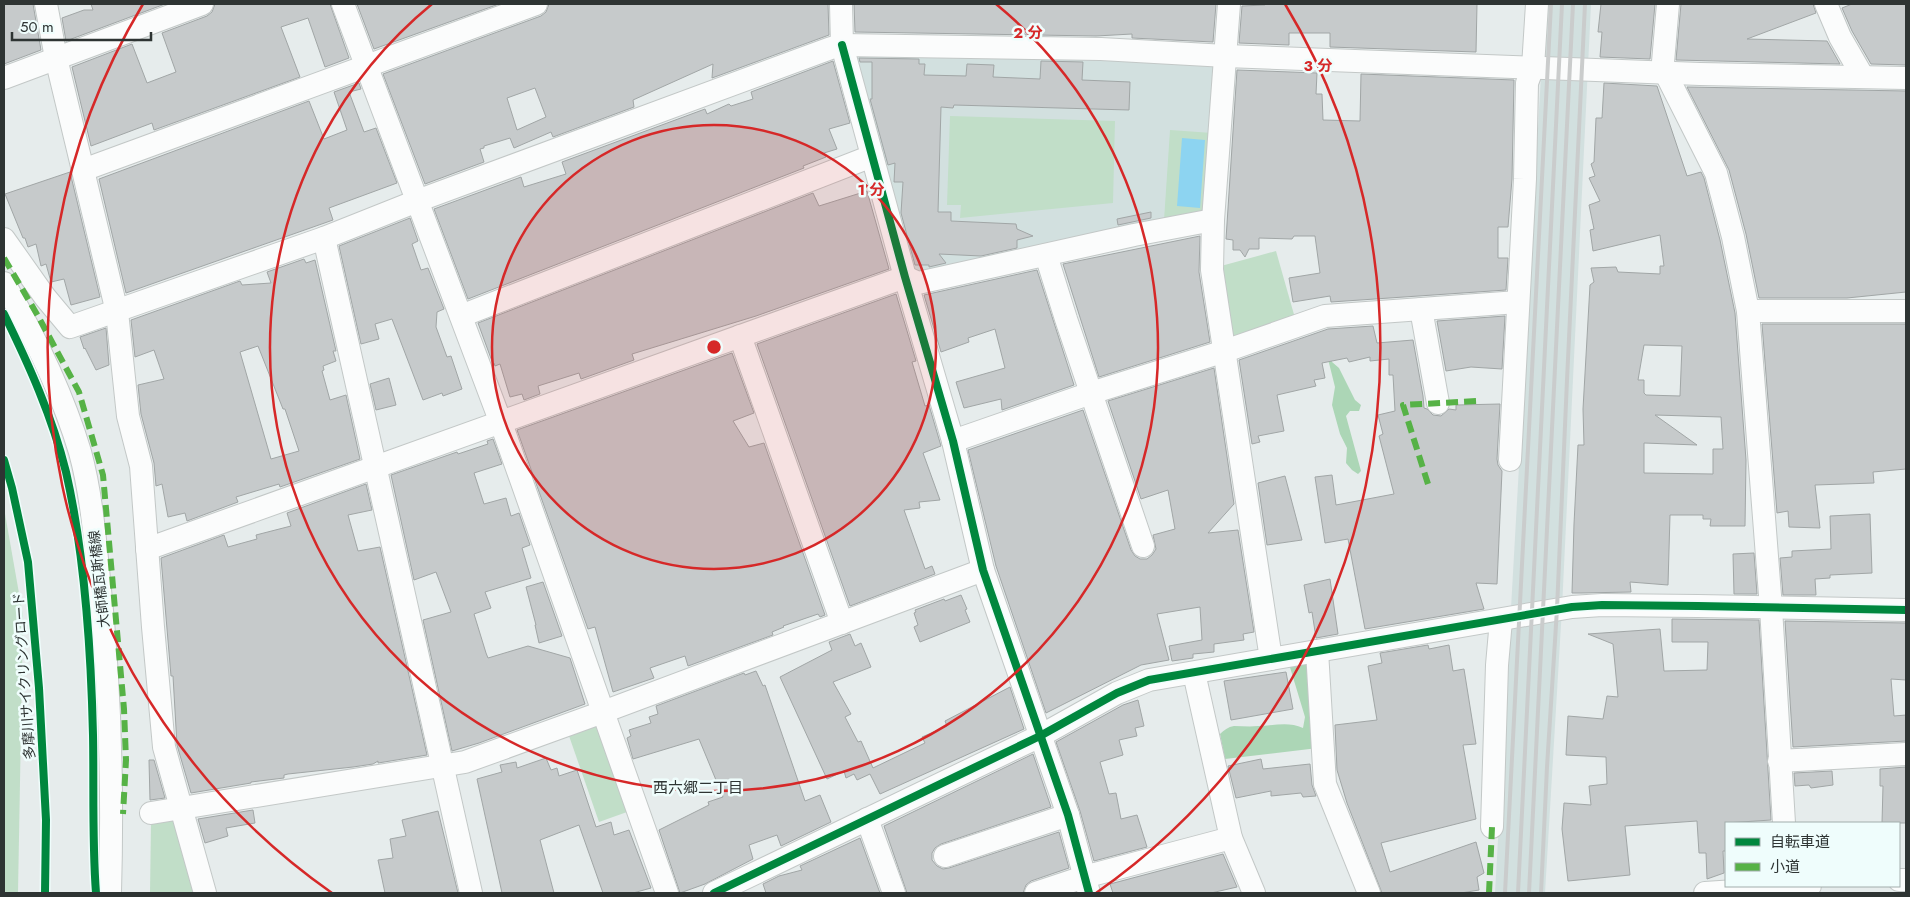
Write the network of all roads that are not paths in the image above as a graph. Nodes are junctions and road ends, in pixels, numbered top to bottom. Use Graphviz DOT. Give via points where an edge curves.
graph roads {
  1 [pos="46,4"];
  2 [pos="202,4"];
  3 [pos="343,4"];
  4 [pos="536,4"];
  5 [pos="841,4"];
  6 [pos="1229,4"];
  7 [pos="1537,4"];
  8 [pos="1668,4"];
  9 [pos="1826,4"];
  10 [pos="842,45"];
  11 [pos="1226,56"];
  12 [pos="56,58"];
  13 [pos="367,66"];
  14 [pos="1533,67"];
  15 [pos="1665,72"];
  16 [pos="1863,77"];
  17 [pos="4,78"];
  18 [pos="1906,78"];
  19 [pos="872,156"];
  20 [pos="83,170"];
  21 [pos="417,201"];
  22 [pos="1213,220"];
  23 [pos="324,238"];
  24 [pos="4,239"];
  25 [pos="1046,255"];
  26 [pos="904,277"];
  27 [pos="4,283"];
  28 [pos="1518,302"];
  29 [pos="1422,309"];
  30 [pos="1748,311"];
  31 [pos="1898,311"];
  32 [pos="117,312"];
  33 [pos="461,316"];
  34 [pos="740,336"];
  35 [pos="1225,351"];
  36 [pos="1091,393"];
  37 [pos="1438,403"];
  38 [pos="501,423"];
  39 [pos="953,440"];
  40 [pos="1510,460"];
  41 [pos="374,467"];
  42 [pos="1143,546"];
  43 [pos="147,549"];
  44 [pos="983,570"];
  45 [pos="1770,608"];
  46 [pos="1906,610"];
  47 [pos="1501,620"];
  48 [pos="842,623"];
  49 [pos="1318,651"];
  50 [pos="1271,659"];
  51 [pos="1194,673"];
  52 [pos="603,712"];
  53 [pos="1040,736"];
  54 [pos="1906,754"];
  55 [pos="1779,761"];
  56 [pos="443,766"];
  57 [pos="181,808"];
  58 [pos="152,813"];
  59 [pos="1068,815"];
  60 [pos="868,819"];
  61 [pos="1784,822"];
  62 [pos="1492,827"];
  63 [pos="1231,838"];
  64 [pos="945,856"];
  65 [pos="1087,885"];
  66 [pos="1794,888"];
  67 [pos="110,893"];
  68 [pos="205,893"];
  69 [pos="471,893"];
  70 [pos="667,893"];
  71 [pos="714,893"];
  72 [pos="894,893"];
  73 [pos="1036,893"];
  74 [pos="1254,893"];
  75 [pos="1369,893"];
  76 [pos="1704,893"];
  1 -- 12 [label="street"];
  2 -- 12 [label="street"];
  3 -- 13 [label="street"];
  4 -- 13 [label="street"];
  5 -- 10 [label="street"];
  6 -- 11 [label="street"];
  7 -- 14 [label="street"];
  8 -- 15 [label="street"];
  9 -- 16 [label="street"];
  10 -- 11 [label="street" via="1101,49"];
  10 -- 19 [label="street"];
  10 -- 21 [label="street"];
  11 -- 14 [label="street"];
  11 -- 22 [label="street"];
  12 -- 17 [label="street"];
  12 -- 20 [label="street"];
  13 -- 20 [label="street"];
  13 -- 21 [label="street"];
  14 -- 15 [label="street"];
  14 -- 28 [label="street" via="1527,83"];
  15 -- 16 [label="street"];
  15 -- 30 [label="street" via="1716,173"];
  16 -- 18 [label="street"];
  19 -- 26 [label="street"];
  19 -- 33 [label="street"];
  20 -- 32 [label="street"];
  21 -- 23 [label="street"];
  21 -- 33 [label="street"];
  22 -- 25 [label="street"];
  22 -- 35 [label="street" via="1212,270"];
  23 -- 32 [label="street"];
  23 -- 41 [label="street"];
  24 -- 32 [label="street" via="70,327"];
  25 -- 26 [label="street" via="918,283"];
  25 -- 36 [label="street"];
  26 -- 34 [label="street"];
  26 -- 39 [label="street"];
  27 -- 67 [label="street, 大師橋瓦斯橋線" via="42,353 63,403 80,454 94,526 104,621 112,806"];
  28 -- 29 [label="street"];
  28 -- 40 [label="street"];
  29 -- 35 [label="street" via="1325,316"];
  29 -- 37 [label="street"];
  30 -- 31 [label="street"];
  30 -- 45 [label="street"];
  32 -- 43 [label="street" via="128,416 141,466"];
  33 -- 38 [label="street"];
  34 -- 38 [label="street"];
  34 -- 48 [label="street"];
  35 -- 36 [label="street"];
  35 -- 50 [label="street"];
  36 -- 39 [label="street"];
  36 -- 42 [label="street"];
  38 -- 41 [label="street"];
  38 -- 52 [label="street"];
  39 -- 44 [label="street"];
  41 -- 43 [label="street"];
  41 -- 56 [label="street"];
  43 -- 57 [label="street" via="164,747"];
  44 -- 48 [label="street"];
  44 -- 53 [label="street"];
  45 -- 46 [label="street"];
  45 -- 47 [label="street" via="1602,605 1558,609"];
  45 -- 55 [label="street"];
  47 -- 49 [label="street"];
  47 -- 62 [label="street"];
  48 -- 52 [label="street"];
  49 -- 50 [label="street"];
  49 -- 75 [label="street" via="1325,784"];
  50 -- 51 [label="street"];
  51 -- 53 [label="street" via="1149,680 1117,693"];
  51 -- 63 [label="street"];
  52 -- 56 [label="street" via="464,762"];
  52 -- 70 [label="street"];
  53 -- 59 [label="street"];
  53 -- 60 [label="street"];
  54 -- 55 [label="street"];
  55 -- 61 [label="street"];
  56 -- 57 [label="street"];
  56 -- 69 [label="street"];
  57 -- 58 [label="street"];
  57 -- 68 [label="street"];
  59 -- 64 [label="street"];
  59 -- 65 [label="street"];
  60 -- 71 [label="street"];
  60 -- 72 [label="street"];
  63 -- 65 [label="street"];
  63 -- 74 [label="street"];
  65 -- 73 [label="street"];
  66 -- 76 [label="street"];
}
